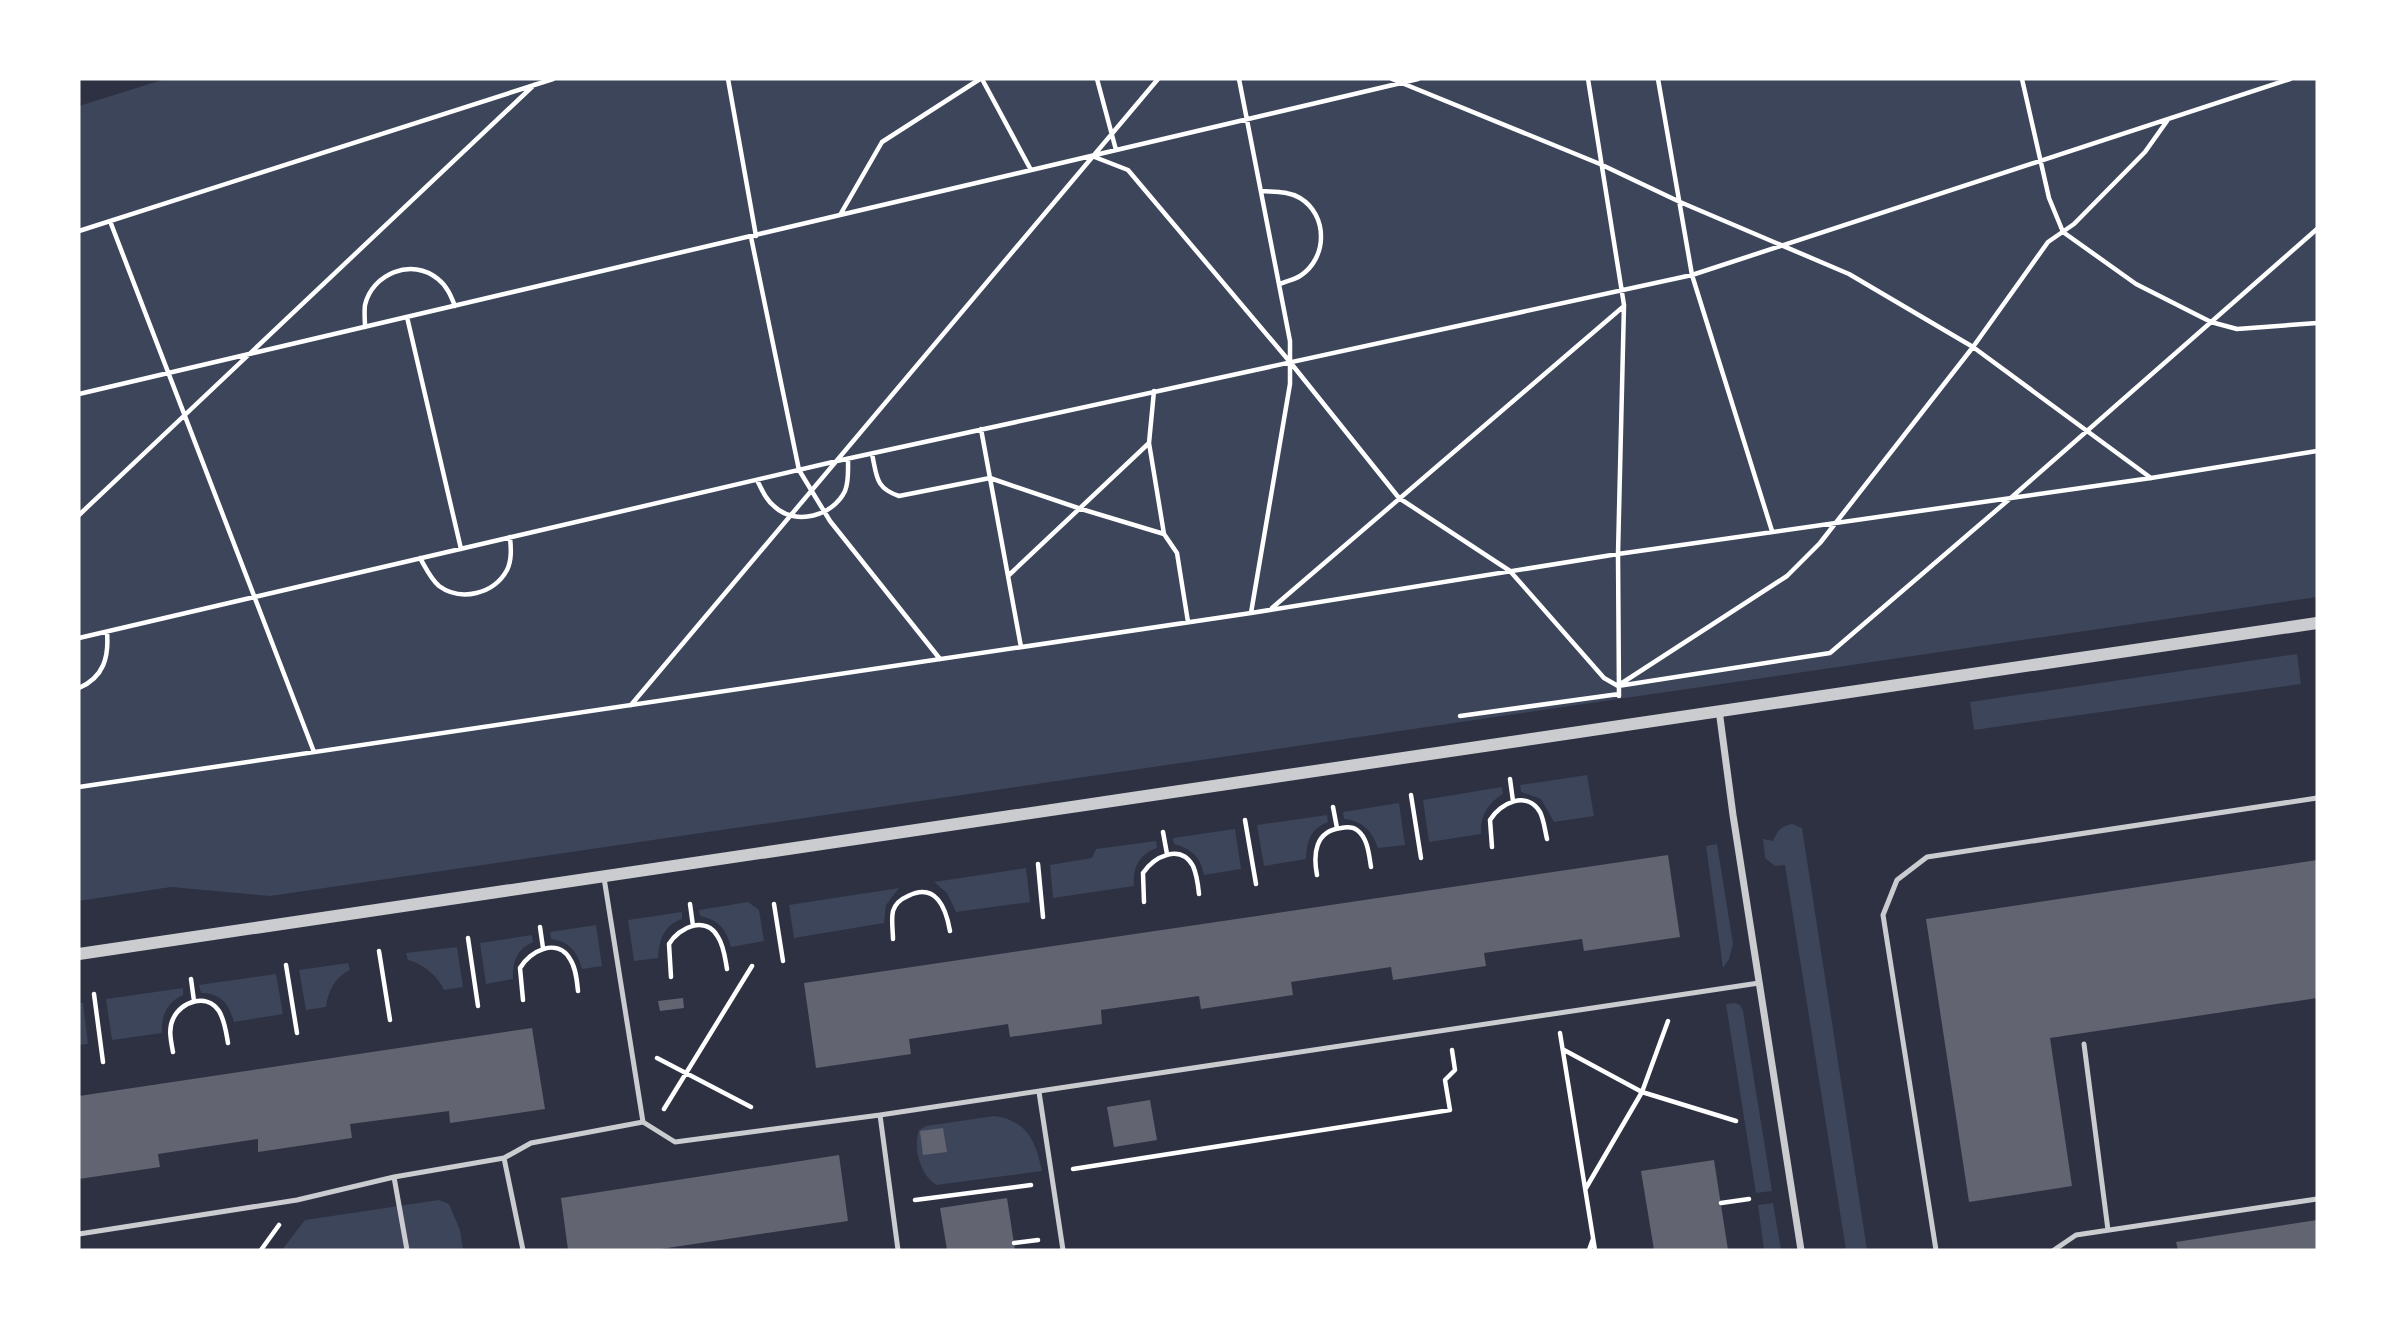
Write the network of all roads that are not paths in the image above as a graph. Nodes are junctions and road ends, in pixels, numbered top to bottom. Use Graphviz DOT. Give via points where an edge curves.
graph roads {
  1 [pos="2317,623"];
  2 [pos="1719,710"];
  3 [pos="2317,798"];
  4 [pos="604,878"];
  5 [pos="79,954"];
  6 [pos="1759,983"];
  7 [pos="2084,1044"];
  8 [pos="1039,1092"];
  9 [pos="880,1115"];
  10 [pos="643,1122"];
  11 [pos="505,1158"];
  12 [pos="394,1177"];
  13 [pos="2317,1199"];
  14 [pos="2108,1230"];
  15 [pos="79,1234"];
  16 [pos="407,1250"];
  17 [pos="523,1250"];
  18 [pos="898,1250"];
  19 [pos="1063,1250"];
  20 [pos="1801,1250"];
  21 [pos="1936,1250"];
  22 [pos="2053,1250"];
  1 -- 2 [label="street"];
  2 -- 4 [label="street"];
  2 -- 6 [label="street"];
  3 -- 21 [label="lane" via="1927,857 1897,880 1883,915"];
  4 -- 5 [label="street"];
  4 -- 10 [label="lane"];
  6 -- 8 [label="lane"];
  6 -- 20 [label="street"];
  7 -- 14 [label="lane"];
  8 -- 9 [label="lane"];
  8 -- 19 [label="lane"];
  9 -- 10 [label="lane" via="675,1142"];
  9 -- 18 [label="lane"];
  10 -- 11 [label="lane" via="531,1143"];
  11 -- 12 [label="lane"];
  11 -- 17 [label="lane"];
  12 -- 15 [label="lane" via="297,1200"];
  12 -- 16 [label="lane"];
  13 -- 14 [label="lane"];
  14 -- 22 [label="lane" via="2076,1235"];
}
